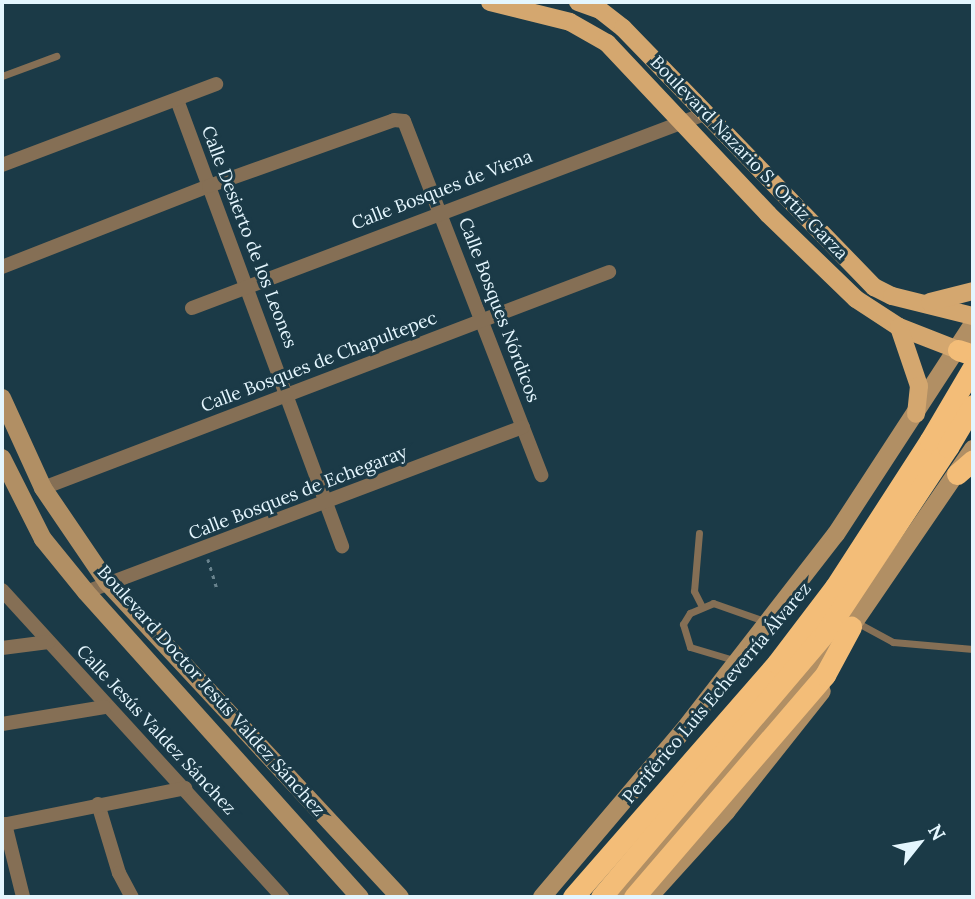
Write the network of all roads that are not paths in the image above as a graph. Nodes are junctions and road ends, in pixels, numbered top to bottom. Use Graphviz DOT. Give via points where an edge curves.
graph roads {
  1 [pos="490,2"];
  2 [pos="578,2"];
  3 [pos="601,6"];
  4 [pos="56,56"];
  5 [pos="2,76"];
  6 [pos="216,84"];
  7 [pos="177,100"];
  8 [pos="707,113"];
  9 [pos="685,122"];
  10 [pos="2,165"];
  11 [pos="209,186"];
  12 [pos="440,211"];
  13 [pos="2,267"];
  14 [pos="609,272"];
  15 [pos="248,286"];
  16 [pos="973,291"];
  17 [pos="919,303"];
  18 [pos="192,308"];
  19 [pos="973,316"];
  20 [pos="483,321"];
  21 [pos="973,324"];
  22 [pos="899,327"];
  23 [pos="966,352"];
  24 [pos="973,367"];
  25 [pos="287,394"];
  26 [pos="2,398"];
  27 [pos="973,405"];
  28 [pos="934,406"];
  29 [pos="916,414"];
  30 [pos="973,414"];
  31 [pos="523,427"];
  32 [pos="939,444"];
  33 [pos="973,449"];
  34 [pos="2,458"];
  35 [pos="973,460"];
  36 [pos="957,474"];
  37 [pos="541,475"];
  38 [pos="43,488"];
  39 [pos="326,504"];
  40 [pos="699,533"];
  41 [pos="342,547"];
  42 [pos="107,582"];
  43 [pos="2,590"];
  44 [pos="86,592"];
  45 [pos="701,606"];
  46 [pos="768,622"];
  47 [pos="853,624"];
  48 [pos="825,633"];
  49 [pos="49,642"];
  50 [pos="2,648"];
  51 [pos="973,649"];
  52 [pos="737,661"];
  53 [pos="830,668"];
  54 [pos="105,707"];
  55 [pos="2,724"];
  56 [pos="742,753"];
  57 [pos="185,788"];
  58 [pos="98,803"];
  59 [pos="648,811"];
  60 [pos="4,824"];
  61 [pos="23,897"];
  62 [pos="132,897"];
  63 [pos="282,897"];
  64 [pos="360,897"];
  65 [pos="400,897"];
  66 [pos="542,897"];
  67 [pos="573,897"];
  68 [pos="601,897"];
  69 [pos="617,897"];
  70 [pos="634,897"];
  71 [pos="649,897"];
  1 -- 9 [label="main road, Boulevard Nazario S. Ortiz Garza" via="587,29 607,43"];
  2 -- 3 [label="main road, Boulevard Nazario S. Ortiz Garza"];
  3 -- 8 [label="main road, Boulevard Nazario S. Ortiz Garza"];
  4 -- 5 [label="lane"];
  6 -- 7 [label="street"];
  7 -- 10 [label="street"];
  7 -- 11 [label="street, Calle Desierto de los Leones"];
  8 -- 9 [label="street, Calle Bosques de Viena"];
  8 -- 17 [label="main road, Boulevard Nazario S. Ortiz Garza" via="858,273 892,296"];
  9 -- 12 [label="street, Calle Bosques de Viena"];
  9 -- 22 [label="main road, Boulevard Nazario S. Ortiz Garza" via="768,215 856,299"];
  11 -- 12 [label="street, Calle Bosques Nórdicos" via="394,120 404,121"];
  11 -- 13 [label="street"];
  11 -- 15 [label="street, Calle Desierto de los Leones"];
  12 -- 15 [label="street, Calle Bosques de Viena"];
  12 -- 20 [label="street, Calle Bosques Nórdicos"];
  14 -- 20 [label="street, Calle Bosques de Chapultepec"];
  15 -- 18 [label="street, Calle Bosques de Viena"];
  15 -- 25 [label="street, Calle Desierto de los Leones"];
  16 -- 17 [label="main road" via="946,302"];
  17 -- 19 [label="main road, Boulevard Nazario S. Ortiz Garza"];
  20 -- 25 [label="street, Calle Bosques de Chapultepec"];
  20 -- 31 [label="street, Calle Bosques Nórdicos"];
  21 -- 23 [label="main road"];
  22 -- 23 [label="main road, Boulevard Nazario S. Ortiz Garza"];
  22 -- 29 [label="main road" via="916,371"];
  23 -- 28 [label="main road"];
  24 -- 32 [label="highway, Periférico Luis Echeverría Álvarez, bridge"];
  25 -- 38 [label="street, Calle Bosques de Chapultepec"];
  25 -- 39 [label="street, Calle Desierto de los Leones"];
  26 -- 38 [label="main road, Boulevard Doctor Jesús Valdez Sánchez"];
  27 -- 32 [label="highway, Periférico Luis Echeverría Álvarez, bridge"];
  28 -- 29 [label="main road"];
  28 -- 30 [label="main road" via="952,398"];
  28 -- 59 [label="highway" via="807,602 666,774"];
  29 -- 46 [label="main road" via="836,534"];
  31 -- 37 [label="street, Calle Bosques Nórdicos"];
  31 -- 39 [label="street, Calle Bosques de Echegaray"];
  32 -- 48 [label="highway, Periférico Luis Echeverría Álvarez"];
  32 -- 59 [label="highway, Periférico Luis Echeverría Álvarez" via="777,663"];
  33 -- 36 [label="main road"];
  34 -- 44 [label="main road, Boulevard Doctor Jesús Valdez Sánchez" via="43,539"];
  35 -- 36 [label="highway"];
  36 -- 47 [label="main road"];
  38 -- 42 [label="main road, Boulevard Doctor Jesús Valdez Sánchez"];
  39 -- 41 [label="street, Calle Desierto de los Leones"];
  39 -- 42 [label="street, Calle Bosques de Echegaray"];
  40 -- 45 [label="lane" via="694,591"];
  42 -- 44 [label="street, Calle Bosques de Echegaray"];
  42 -- 65 [label="main road, Boulevard Doctor Jesús Valdez Sánchez"];
  43 -- 49 [label="street, Calle Jesús Valdez Sánchez"];
  44 -- 64 [label="main road, Boulevard Doctor Jesús Valdez Sánchez"];
  45 -- 46 [label="lane" via="713,603"];
  45 -- 52 [label="lane" via="683,624 690,647"];
  46 -- 52 [label="main road"];
  47 -- 51 [label="lane" via="894,642"];
  47 -- 53 [label="highway"];
  47 -- 56 [label="main road"];
  48 -- 56 [label="highway" via="801,674"];
  48 -- 68 [label="highway, Periférico Luis Echeverría Álvarez"];
  49 -- 50 [label="street"];
  49 -- 54 [label="street, Calle Jesús Valdez Sánchez"];
  52 -- 66 [label="main road"];
  53 -- 70 [label="highway"];
  53 -- 71 [label="main road" via="829,680 806,714"];
  54 -- 55 [label="street"];
  54 -- 57 [label="street, Calle Jesús Valdez Sánchez"];
  56 -- 69 [label="main road"];
  57 -- 58 [label="street"];
  57 -- 63 [label="street, Calle Jesús Valdez Sánchez"];
  58 -- 60 [label="street"];
  58 -- 62 [label="street" via="119,873"];
  59 -- 67 [label="highway, Periférico Luis Echeverría Álvarez"];
  60 -- 61 [label="street"];
}
